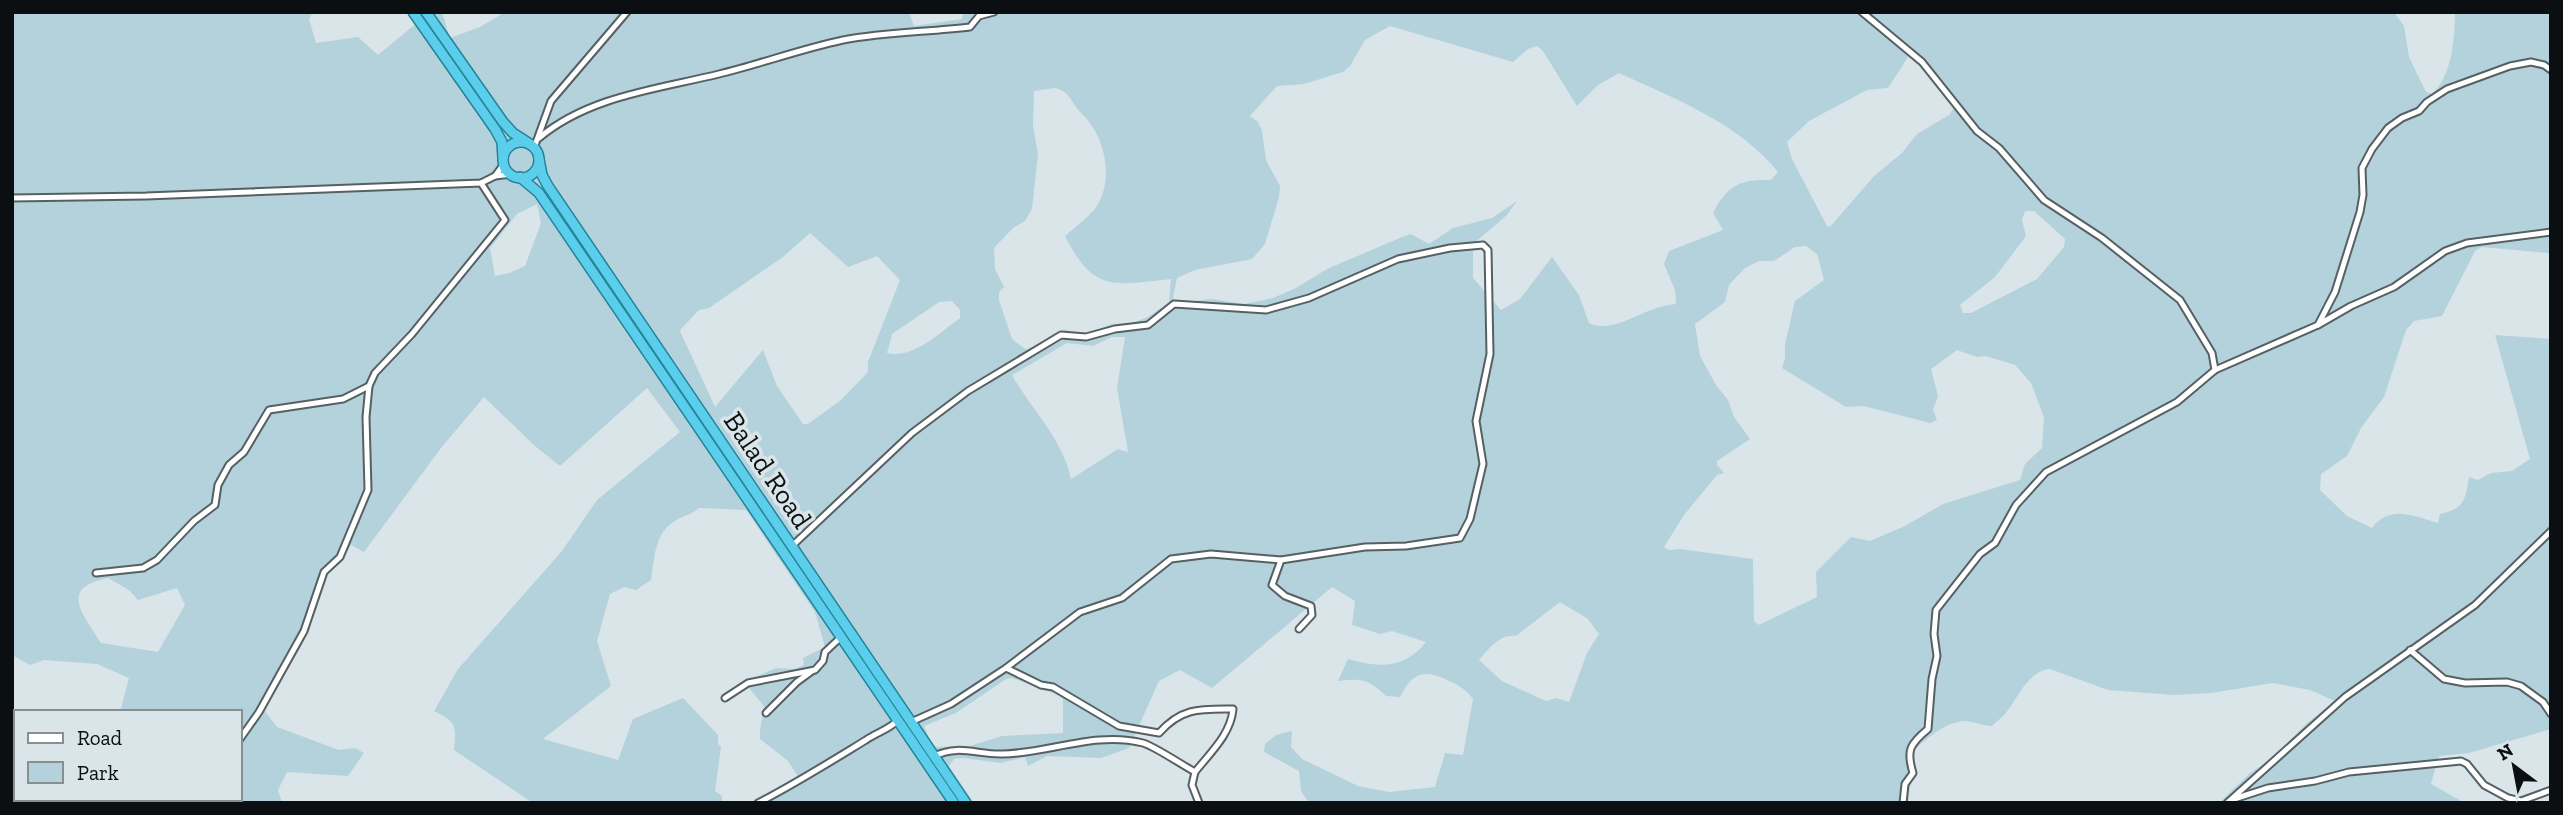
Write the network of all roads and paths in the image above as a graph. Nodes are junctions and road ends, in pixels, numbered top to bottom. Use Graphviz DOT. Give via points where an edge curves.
graph roads {
  1 [pos="413,12"];
  2 [pos="426,12"];
  3 [pos="627,12"];
  4 [pos="994,12"];
  5 [pos="1862,12"];
  6 [pos="2551,70"];
  7 [pos="539,138"];
  8 [pos="532,146"];
  9 [pos="539,159"];
  10 [pos="503,161"];
  11 [pos="495,176"];
  12 [pos="515,176"];
  13 [pos="481,183"];
  14 [pos="12,198"];
  15 [pos="2551,232"];
  16 [pos="2318,325"];
  17 [pos="2215,370"];
  18 [pos="369,386"];
  19 [pos="2551,531"];
  20 [pos="792,546"];
  21 [pos="1281,560"];
  22 [pos="96,573"];
  23 [pos="1299,629"];
  24 [pos="841,638"];
  25 [pos="2410,650"];
  26 [pos="1006,668"];
  27 [pos="815,670"];
  28 [pos="725,698"];
  29 [pos="766,713"];
  30 [pos="2551,714"];
  31 [pos="898,720"];
  32 [pos="911,722"];
  33 [pos="242,736"];
  34 [pos="934,756"];
  35 [pos="1195,772"];
  36 [pos="2551,790"];
  37 [pos="2229,802"];
  38 [pos="758,803"];
  39 [pos="954,803"];
  40 [pos="966,803"];
  41 [pos="1199,803"];
  42 [pos="1903,803"];
  1 -- 10 [label="highway" via="495,129 502,142"];
  2 -- 8 [label="highway" via="503,122"];
  3 -- 7 [label="street" via="551,102"];
  4 -- 7 [label="street" via="979,16 970,27 881,33 657,88 601,104 557,123"];
  5 -- 17 [label="street" via="1922,62 1977,131 1999,148 2044,200 2102,238 2180,300 2212,353"];
  6 -- 16 [label="street" via="2531,62 2510,66 2447,89 2388,128 2362,168 2360,212 2335,292"];
  7 -- 8 [label="street"];
  8 -- 9 [label="highway"];
  8 -- 10 [label="highway" via="512,144"];
  9 -- 12 [label="highway" via="531,175"];
  9 -- 20 [label="highway, Balad Road" via="548,186"];
  10 -- 11 [label="street"];
  10 -- 12 [label="highway"];
  11 -- 12 [label="street"];
  11 -- 13 [label="street"];
  12 -- 24 [label="highway, Balad Road" via="539,193"];
  13 -- 14 [label="street"];
  13 -- 18 [label="street" via="505,220 375,373"];
  15 -- 16 [label="street" via="2467,243 2445,251 2394,288"];
  16 -- 17 [label="street"];
  17 -- 42 [label="street" via="2176,402 2046,472 2016,505 1995,542 1936,610 1937,656 1928,729 1913,742 1908,758 1913,773 1905,784"];
  18 -- 22 [label="street" via="343,399 268,410 244,452 229,465 218,485 215,505 162,556 143,568"];
  18 -- 33 [label="street" via="368,490 340,556 324,572 304,631"];
  19 -- 25 [label="street" via="2475,605"];
  20 -- 21 [label="street" via="912,433 968,391 1061,335 1086,337 1148,325 1174,304 1266,310 1309,298 1398,259 1483,245 1488,250 1490,354 1476,421 1483,464 1470,519 1460,538"];
  20 -- 32 [label="highway, Balad Road"];
  21 -- 23 [label="street" via="1272,585 1311,606 1312,615"];
  21 -- 26 [label="street" via="1211,554 1171,559 1122,598 1080,612"];
  24 -- 27 [label="street" via="825,652"];
  24 -- 31 [label="highway, Balad Road"];
  25 -- 30 [label="street" via="2444,679 2521,686"];
  25 -- 37 [label="street" via="2345,697"];
  26 -- 32 [label="street" via="951,704"];
  26 -- 35 [label="street" via="1054,687 1119,726 1159,733 1173,718 1196,710 1233,709 1232,722"];
  27 -- 28 [label="street" via="748,682"];
  27 -- 29 [label="street"];
  31 -- 38 [label="street"];
  31 -- 39 [label="highway, Balad Road"];
  32 -- 34 [label="highway, Balad Road"];
  34 -- 35 [label="street" via="947,750 1004,754 1120,740 1145,743"];
  34 -- 40 [label="highway, Balad Road"];
  35 -- 41 [label="street" via="1192,785"];
  36 -- 37 [label="street" via="2521,801 2508,798 2484,785 2461,761 2349,772 2268,788"];
}
